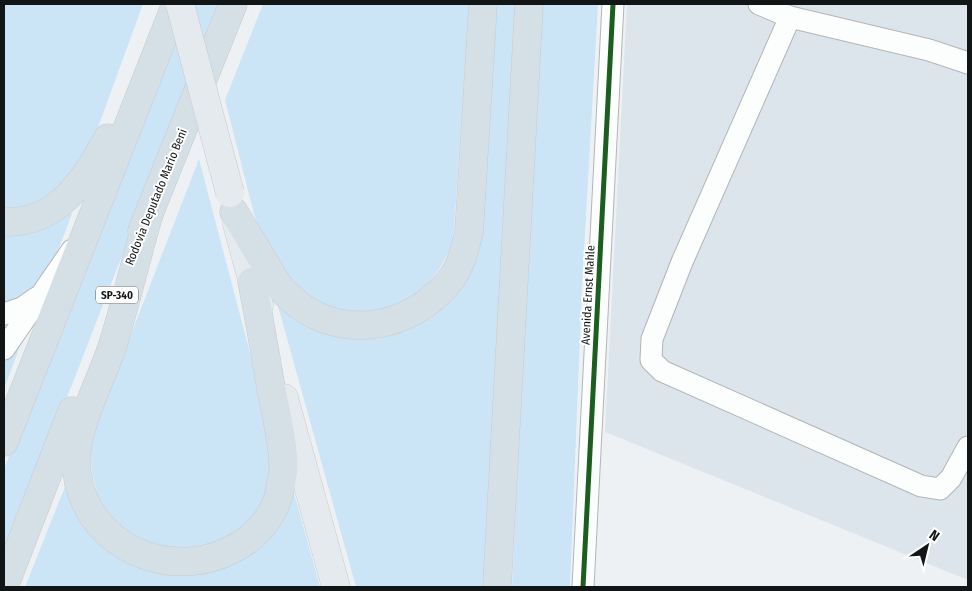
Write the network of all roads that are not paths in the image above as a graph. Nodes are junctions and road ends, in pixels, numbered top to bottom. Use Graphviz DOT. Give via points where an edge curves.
graph roads {
  1 [pos="176,4"];
  2 [pos="180,4"];
  3 [pos="233,4"];
  4 [pos="238,4"];
  5 [pos="483,4"];
  6 [pos="529,4"];
  7 [pos="613,4"];
  8 [pos="759,4"];
  9 [pos="790,17"];
  10 [pos="161,40"];
  11 [pos="216,46"];
  12 [pos="968,62"];
  13 [pos="232,203"];
  14 [pos="148,214"];
  15 [pos="4,222"];
  16 [pos="88,227"];
  17 [pos="252,282"];
  18 [pos="40,295"];
  19 [pos="4,314"];
  20 [pos="4,349"];
  21 [pos="4,442"];
  22 [pos="968,447"];
  23 [pos="4,587"];
  24 [pos="336,587"];
  25 [pos="497,587"];
  26 [pos="583,587"];
  1 -- 10 [label="highway"];
  2 -- 13 [label="main road, bridge"];
  3 -- 11 [label="highway, Rodovia Deputado Mario Beni / SP-340"];
  4 -- 11 [label="highway"];
  5 -- 13 [label="highway" via="469,232 453,277 436,297 414,312 390,322 345,325 325,319 304,309 284,293"];
  6 -- 25 [label="highway"];
  7 -- 26 [label="street, Avenida Ernst Mahle"];
  8 -- 9 [label="street"];
  9 -- 12 [label="street"];
  9 -- 22 [label="street" via="682,262 652,338 652,360 662,371 921,486 940,489 951,478"];
  10 -- 15 [label="highway" via="98,156 75,189 53,209 33,218"];
  10 -- 16 [label="highway"];
  11 -- 14 [label="highway, Rodovia Deputado Mario Beni / SP-340"];
  13 -- 17 [label="main road"];
  14 -- 17 [label="highway" via="112,347 80,435 76,459 84,502 97,523 118,542 141,555 167,562 194,562 218,557 240,546 257,532 272,512 283,462"];
  14 -- 23 [label="highway, Rodovia Deputado Mario Beni / SP-340"];
  16 -- 18 [label="street"];
  16 -- 21 [label="highway"];
  17 -- 24 [label="main road"];
  18 -- 19 [label="street" via="22,308"];
  18 -- 20 [label="street"];
}
